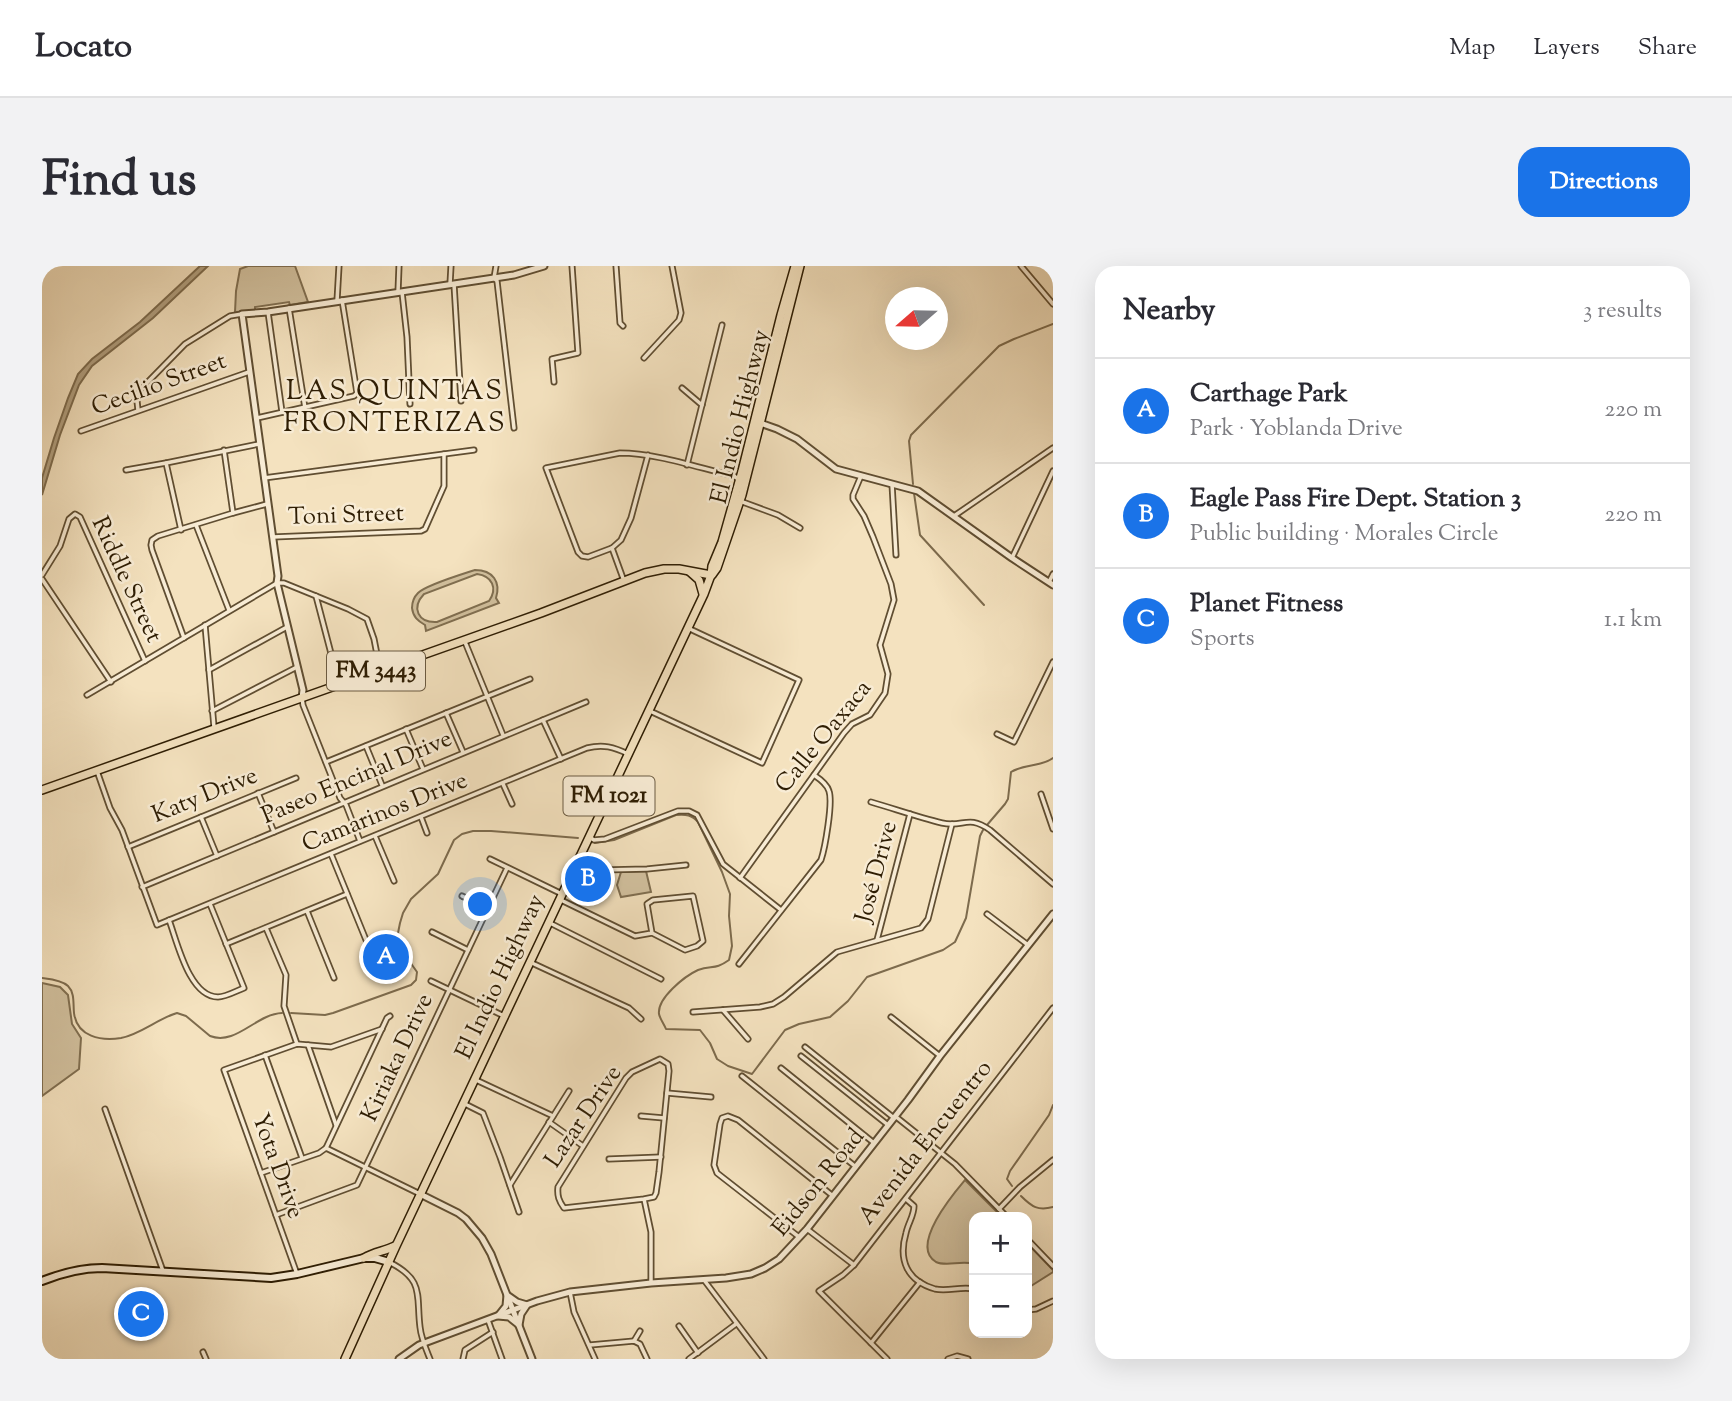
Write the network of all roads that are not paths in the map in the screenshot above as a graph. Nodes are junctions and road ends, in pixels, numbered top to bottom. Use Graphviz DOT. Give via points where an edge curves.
graph roads {
  1 [pos="339,266"];
  2 [pos="399,266"];
  3 [pos="451,266"];
  4 [pos="496,266"];
  5 [pos="544,266"];
  6 [pos="572,266"];
  7 [pos="616,266"];
  8 [pos="672,266"];
  9 [pos="795,266"];
  10 [pos="800,266"];
  11 [pos="1021,266"];
  12 [pos="494,278"];
  13 [pos="452,284"];
  14 [pos="400,292"];
  15 [pos="340,301"];
  16 [pos="1053,304"];
  17 [pos="289,309"];
  18 [pos="268,312"];
  19 [pos="242,314"];
  20 [pos="722,325"];
  21 [pos="623,326"];
  22 [pos="644,358"];
  23 [pos="249,372"];
  24 [pos="554,382"];
  25 [pos="682,388"];
  26 [pos="461,401"];
  27 [pos="410,404"];
  28 [pos="702,405"];
  29 [pos="305,408"];
  30 [pos="138,410"];
  31 [pos="282,412"];
  32 [pos="255,418"];
  33 [pos="757,422"];
  34 [pos="513,428"];
  35 [pos="80,431"];
  36 [pos="259,444"];
  37 [pos="1053,448"];
  38 [pos="224,450"];
  39 [pos="474,450"];
  40 [pos="444,454"];
  41 [pos="648,455"];
  42 [pos="166,463"];
  43 [pos="687,465"];
  44 [pos="126,470"];
  45 [pos="1053,471"];
  46 [pos="862,476"];
  47 [pos="263,478"];
  48 [pos="742,481"];
  49 [pos="892,484"];
  50 [pos="740,501"];
  51 [pos="265,505"];
  52 [pos="233,513"];
  53 [pos="954,516"];
  54 [pos="196,525"];
  55 [pos="800,528"];
  56 [pos="181,530"];
  57 [pos="272,537"];
  58 [pos="612,548"];
  59 [pos="896,555"];
  60 [pos="1012,558"];
  61 [pos="687,570"];
  62 [pos="1053,574"];
  63 [pos="711,575"];
  64 [pos="42,577"];
  65 [pos="624,581"];
  66 [pos="277,583"];
  67 [pos="1051,584"];
  68 [pos="704,594"];
  69 [pos="316,596"];
  70 [pos="229,610"];
  71 [pos="205,625"];
  72 [pos="287,626"];
  73 [pos="688,628"];
  74 [pos="184,638"];
  75 [pos="464,640"];
  76 [pos="145,661"];
  77 [pos="1053,662"];
  78 [pos="297,667"];
  79 [pos="209,670"];
  80 [pos="380,670"];
  81 [pos="530,679"];
  82 [pos="110,682"];
  83 [pos="339,684"];
  84 [pos="88,695"];
  85 [pos="487,696"];
  86 [pos="302,698"];
  87 [pos="586,702"];
  88 [pos="649,710"];
  89 [pos="212,711"];
  90 [pos="446,713"];
  91 [pos="543,719"];
  92 [pos="215,729"];
  93 [pos="406,729"];
  94 [pos="998,734"];
  95 [pos="503,736"];
  96 [pos="366,746"];
  97 [pos="463,752"];
  98 [pos="628,754"];
  99 [pos="561,759"];
  100 [pos="326,762"];
  101 [pos="423,769"];
  102 [pos="97,771"];
  103 [pos="814,775"];
  104 [pos="296,778"];
  105 [pos="503,784"];
  106 [pos="382,785"];
  107 [pos="42,790"];
  108 [pos="258,793"];
  109 [pos="1041,794"];
  110 [pos="343,802"];
  111 [pos="872,802"];
  112 [pos="512,804"];
  113 [pos="910,814"];
  114 [pos="201,817"];
  115 [pos="421,817"];
  116 [pos="952,824"];
  117 [pos="1053,829"];
  118 [pos="274,832"];
  119 [pos="427,833"];
  120 [pos="375,836"];
  121 [pos="589,837"];
  122 [pos="360,842"];
  123 [pos="128,847"];
  124 [pos="331,854"];
  125 [pos="217,856"];
  126 [pos="489,859"];
  127 [pos="579,859"];
  128 [pos="686,865"];
  129 [pos="507,868"];
  130 [pos="740,878"];
  131 [pos="394,881"];
  132 [pos="1053,884"];
  133 [pos="142,887"];
  134 [pos="347,894"];
  135 [pos="462,896"];
  136 [pos="560,896"];
  137 [pos="209,904"];
  138 [pos="488,909"];
  139 [pos="307,911"];
  140 [pos="781,911"];
  141 [pos="987,914"];
  142 [pos="1053,914"];
  143 [pos="169,920"];
  144 [pos="549,922"];
  145 [pos="266,928"];
  146 [pos="432,932"];
  147 [pos="652,933"];
  148 [pos="877,940"];
  149 [pos="226,944"];
  150 [pos="1028,945"];
  151 [pos="468,950"];
  152 [pos="375,962"];
  153 [pos="530,962"];
  154 [pos="739,964"];
  155 [pos="334,978"];
  156 [pos="661,979"];
  157 [pos="431,981"];
  158 [pos="449,990"];
  159 [pos="1053,1008"];
  160 [pos="723,1010"];
  161 [pos="693,1012"];
  162 [pos="390,1016"];
  163 [pos="504,1016"];
  164 [pos="891,1017"];
  165 [pos="641,1019"];
  166 [pos="382,1029"];
  167 [pos="748,1039"];
  168 [pos="297,1044"];
  169 [pos="308,1045"];
  170 [pos="806,1047"];
  171 [pos="265,1055"];
  172 [pos="801,1056"];
  173 [pos="940,1056"];
  174 [pos="781,1068"];
  175 [pos="742,1076"];
  176 [pos="474,1079"];
  177 [pos="569,1091"];
  178 [pos="667,1093"];
  179 [pos="711,1097"];
  180 [pos="463,1103"];
  181 [pos="105,1109"];
  182 [pos="553,1116"];
  183 [pos="641,1116"];
  184 [pos="895,1117"];
  185 [pos="664,1118"];
  186 [pos="549,1122"];
  187 [pos="336,1125"];
  188 [pos="888,1125"];
  189 [pos="874,1143"];
  190 [pos="583,1146"];
  191 [pos="326,1148"];
  192 [pos="941,1152"];
  193 [pos="660,1157"];
  194 [pos="302,1158"];
  195 [pos="609,1159"];
  196 [pos="1053,1160"];
  197 [pos="365,1167"];
  198 [pos="856,1167"];
  199 [pos="261,1173"];
  200 [pos="510,1185"];
  201 [pos="420,1194"];
  202 [pos="832,1196"];
  203 [pos="644,1199"];
  204 [pos="906,1199"];
  205 [pos="999,1209"];
  206 [pos="519,1212"];
  207 [pos="1002,1212"];
  208 [pos="276,1215"];
  209 [pos="807,1229"];
  210 [pos="800,1238"];
  211 [pos="1032,1244"];
  212 [pos="396,1246"];
  213 [pos="364,1258"];
  214 [pos="389,1262"];
  215 [pos="854,1265"];
  216 [pos="1053,1266"];
  217 [pos="163,1271"];
  218 [pos="297,1274"];
  219 [pos="704,1280"];
  220 [pos="42,1281"];
  221 [pos="920,1282"];
  222 [pos="651,1283"];
  223 [pos="969,1288"];
  224 [pos="570,1292"];
  225 [pos="507,1295"];
  226 [pos="1053,1301"];
  227 [pos="527,1305"];
  228 [pos="1032,1309"];
  229 [pos="513,1310"];
  230 [pos="498,1316"];
  231 [pos="488,1320"];
  232 [pos="736,1324"];
  233 [pos="519,1325"];
  234 [pos="678,1326"];
  235 [pos="640,1331"];
  236 [pos="493,1332"];
  237 [pos="634,1341"];
  238 [pos="424,1343"];
  239 [pos="871,1343"];
  240 [pos="589,1345"];
  241 [pos="203,1352"];
  242 [pos="698,1353"];
  243 [pos="206,1359"];
  244 [pos="345,1359"];
  245 [pos="399,1359"];
  246 [pos="430,1359"];
  247 [pos="463,1359"];
  248 [pos="502,1359"];
  249 [pos="532,1359"];
  250 [pos="595,1359"];
  251 [pos="647,1359"];
  252 [pos="690,1359"];
  253 [pos="765,1359"];
  254 [pos="887,1359"];
  255 [pos="947,1359"];
  256 [pos="968,1359"];
  1 -- 15 [label="street"];
  2 -- 14 [label="street"];
  3 -- 13 [label="street"];
  4 -- 12 [label="street"];
  5 -- 12 [label="street"];
  6 -- 24 [label="street" via="578,353 552,359"];
  7 -- 21 [label="street"];
  8 -- 22 [label="street" via="679,320"];
  9 -- 33 [label="main road, El Indio Highway / FM 1021"];
  10 -- 33 [label="main road, El Indio Highway / FM 1021"];
  11 -- 16 [label="street"];
  12 -- 13 [label="street"];
  12 -- 34 [label="street"];
  13 -- 14 [label="street"];
  13 -- 26 [label="street"];
  14 -- 15 [label="street"];
  14 -- 27 [label="street"];
  15 -- 17 [label="street"];
  15 -- 29 [label="street" via="357,393"];
  17 -- 18 [label="street"];
  17 -- 29 [label="street"];
  18 -- 19 [label="street"];
  18 -- 31 [label="street"];
  19 -- 23 [label="street"];
  19 -- 30 [label="street" via="230,316 185,344 140,390"];
  20 -- 28 [label="street"];
  23 -- 30 [label="street, Cecilio Street"];
  23 -- 32 [label="street"];
  25 -- 28 [label="street"];
  28 -- 43 [label="street"];
  29 -- 31 [label="street"];
  30 -- 35 [label="street, Cecilio Street"];
  31 -- 32 [label="street"];
  32 -- 36 [label="street"];
  33 -- 46 [label="street" via="797,439 832,467"];
  33 -- 48 [label="main road, El Indio Highway / FM 1021"];
  36 -- 38 [label="street"];
  36 -- 47 [label="street"];
  37 -- 53 [label="street"];
  38 -- 42 [label="street"];
  38 -- 52 [label="street"];
  39 -- 40 [label="street"];
  40 -- 47 [label="street"];
  40 -- 57 [label="street, Toni Street" via="444,486 421,531"];
  41 -- 43 [label="street"];
  41 -- 58 [label="street" via="626,530"];
  41 -- 58 [label="street" via="620,453 546,468 578,552 590,556"];
  42 -- 44 [label="street"];
  42 -- 56 [label="street"];
  43 -- 48 [label="street"];
  45 -- 60 [label="street"];
  46 -- 49 [label="street"];
  46 -- 103 [label="street, Calle Oaxaca" via="853,499 873,537 894,596 880,645 887,687 870,715 849,726"];
  47 -- 51 [label="street"];
  48 -- 50 [label="main road, El Indio Highway / FM 1021"];
  48 -- 63 [label="main road, El Indio Highway / FM 1021"];
  49 -- 53 [label="street" via="918,491"];
  49 -- 59 [label="street"];
  50 -- 55 [label="street"];
  50 -- 63 [label="main road, El Indio Highway / FM 1021" via="718,568"];
  51 -- 52 [label="street"];
  51 -- 57 [label="street"];
  52 -- 54 [label="street"];
  53 -- 60 [label="street"];
  54 -- 56 [label="street"];
  54 -- 70 [label="street"];
  56 -- 74 [label="street" via="158,536 151,545"];
  57 -- 66 [label="street"];
  58 -- 65 [label="street"];
  60 -- 67 [label="street"];
  61 -- 63 [label="main road, FM 3443"];
  61 -- 65 [label="main road, FM 3443" via="655,570"];
  61 -- 68 [label="main road"];
  62 -- 67 [label="street"];
  63 -- 68 [label="main road, El Indio Highway / FM 1021"];
  64 -- 76 [label="street, Riddle Street" via="75,514"];
  64 -- 82 [label="street"];
  65 -- 75 [label="main road, FM 3443"];
  66 -- 69 [label="street"];
  66 -- 70 [label="street"];
  66 -- 72 [label="street"];
  68 -- 73 [label="main road, El Indio Highway / FM 1021"];
  69 -- 80 [label="street" via="367,619"];
  69 -- 83 [label="street"];
  70 -- 71 [label="street"];
  71 -- 74 [label="street"];
  71 -- 79 [label="street"];
  72 -- 78 [label="street"];
  72 -- 79 [label="street"];
  73 -- 88 [label="main road, El Indio Highway / FM 1021"];
  73 -- 88 [label="street" via="799,680 762,762"];
  74 -- 76 [label="street"];
  75 -- 80 [label="main road, FM 3443"];
  75 -- 85 [label="street"];
  76 -- 82 [label="street"];
  77 -- 94 [label="street" via="1014,742"];
  78 -- 86 [label="street"];
  78 -- 89 [label="street"];
  79 -- 89 [label="street"];
  80 -- 83 [label="main road, FM 3443"];
  81 -- 85 [label="street"];
  82 -- 84 [label="street"];
  83 -- 86 [label="main road, FM 3443"];
  85 -- 90 [label="street"];
  85 -- 95 [label="street"];
  86 -- 92 [label="main road, FM 3443"];
  86 -- 100 [label="street"];
  87 -- 91 [label="street, Paseo Encinal Drive"];
  88 -- 98 [label="main road, El Indio Highway / FM 1021"];
  89 -- 92 [label="street"];
  90 -- 93 [label="street"];
  90 -- 97 [label="street"];
  91 -- 95 [label="street, Paseo Encinal Drive"];
  91 -- 99 [label="street"];
  92 -- 102 [label="main road, FM 3443"];
  93 -- 96 [label="street"];
  93 -- 101 [label="street"];
  95 -- 97 [label="street, Paseo Encinal Drive"];
  96 -- 100 [label="street"];
  96 -- 106 [label="street"];
  97 -- 101 [label="street, Paseo Encinal Drive"];
  98 -- 99 [label="street, Camarinos Drive" via="598,745"];
  98 -- 121 [label="main road, El Indio Highway / FM 1021"];
  99 -- 105 [label="street, Camarinos Drive"];
  100 -- 110 [label="street"];
  101 -- 106 [label="street, Paseo Encinal Drive"];
  102 -- 107 [label="main road, FM 3443"];
  102 -- 123 [label="street"];
  103 -- 130 [label="street, Calle Oaxaca"];
  103 -- 140 [label="street" via="830,796 823,855"];
  104 -- 108 [label="street, Katy Drive"];
  105 -- 112 [label="street"];
  105 -- 115 [label="street, Camarinos Drive"];
  106 -- 110 [label="street, Paseo Encinal Drive"];
  108 -- 114 [label="street, Katy Drive"];
  108 -- 118 [label="street"];
  109 -- 117 [label="street"];
  110 -- 118 [label="street, Paseo Encinal Drive"];
  110 -- 122 [label="street"];
  111 -- 113 [label="street"];
  113 -- 116 [label="street"];
  113 -- 148 [label="street, José Drive"];
  114 -- 123 [label="street, Katy Drive"];
  114 -- 125 [label="street"];
  115 -- 119 [label="street"];
  115 -- 120 [label="street, Camarinos Drive"];
  116 -- 132 [label="street" via="974,821 982,825"];
  116 -- 148 [label="street" via="925,924"];
  118 -- 125 [label="street, Paseo Encinal Drive"];
  120 -- 122 [label="street, Camarinos Drive"];
  120 -- 131 [label="street"];
  121 -- 127 [label="main road, El Indio Highway / FM 1021"];
  121 -- 130 [label="street" via="605,839 689,811 697,815 723,864"];
  122 -- 124 [label="street, Camarinos Drive"];
  123 -- 133 [label="street"];
  124 -- 134 [label="street"];
  124 -- 137 [label="street, Camarinos Drive"];
  125 -- 133 [label="street, Paseo Encinal Drive"];
  126 -- 129 [label="street"];
  127 -- 128 [label="street" via="602,870"];
  127 -- 136 [label="main road, El Indio Highway / FM 1021"];
  129 -- 136 [label="street"];
  129 -- 138 [label="street, Kiriaka Drive"];
  130 -- 140 [label="street"];
  133 -- 143 [label="street, Camarinos Drive" via="157,925"];
  134 -- 139 [label="street"];
  134 -- 152 [label="street"];
  135 -- 138 [label="street"];
  136 -- 144 [label="main road, El Indio Highway / FM 1021"];
  136 -- 147 [label="street" via="635,936"];
  137 -- 143 [label="street, Camarinos Drive"];
  137 -- 149 [label="street"];
  138 -- 151 [label="street, Kiriaka Drive"];
  139 -- 145 [label="street"];
  139 -- 155 [label="street"];
  140 -- 154 [label="street"];
  141 -- 150 [label="street"];
  142 -- 150 [label="street, Eidson Road"];
  143 -- 149 [label="street" via="187,969 198,987 216,997 244,988"];
  144 -- 153 [label="main road, El Indio Highway / FM 1021"];
  144 -- 156 [label="street"];
  145 -- 149 [label="street"];
  145 -- 168 [label="street" via="286,975 284,1006"];
  146 -- 151 [label="street"];
  147 -- 147 [label="street" via="685,950 703,941 693,896 647,904"];
  148 -- 160 [label="street" via="837,953 773,1004"];
  150 -- 173 [label="street, Eidson Road"];
  151 -- 158 [label="street, Kiriaka Drive"];
  153 -- 163 [label="main road, El Indio Highway / FM 1021"];
  153 -- 165 [label="street" via="629,1008"];
  157 -- 158 [label="street"];
  158 -- 163 [label="street"];
  158 -- 197 [label="street, Kiriaka Drive"];
  159 -- 192 [label="street, Avenida Encuentro"];
  160 -- 161 [label="street"];
  160 -- 167 [label="street"];
  162 -- 166 [label="street"];
  163 -- 176 [label="main road, El Indio Highway / FM 1021"];
  164 -- 173 [label="street"];
  166 -- 169 [label="street" via="331,1047"];
  166 -- 187 [label="street"];
  168 -- 169 [label="street"];
  168 -- 171 [label="street"];
  169 -- 187 [label="street"];
  170 -- 184 [label="street"];
  171 -- 194 [label="street"];
  171 -- 199 [label="street, Yota Drive" via="224,1070"];
  172 -- 188 [label="street"];
  173 -- 184 [label="street, Eidson Road"];
  174 -- 189 [label="street"];
  175 -- 198 [label="street"];
  176 -- 180 [label="main road, El Indio Highway / FM 1021"];
  176 -- 182 [label="street"];
  177 -- 182 [label="street"];
  178 -- 179 [label="street"];
  178 -- 185 [label="street"];
  178 -- 190 [label="street, Lazar Drive" via="668,1064 660,1059 632,1072"];
  180 -- 200 [label="street" via="483,1113"];
  180 -- 201 [label="main road, El Indio Highway / FM 1021"];
  181 -- 217 [label="street"];
  182 -- 186 [label="street"];
  183 -- 185 [label="street"];
  184 -- 188 [label="street, Eidson Road"];
  184 -- 192 [label="street"];
  185 -- 193 [label="street"];
  186 -- 190 [label="street"];
  186 -- 200 [label="street"];
  187 -- 191 [label="street"];
  188 -- 189 [label="street, Eidson Road"];
  189 -- 198 [label="street, Eidson Road"];
  190 -- 203 [label="street, Lazar Drive" via="558,1187 564,1208"];
  191 -- 194 [label="street"];
  191 -- 197 [label="street"];
  192 -- 204 [label="street, Avenida Encuentro"];
  192 -- 205 [label="street"];
  193 -- 195 [label="street"];
  193 -- 203 [label="street" via="656,1193 654,1198"];
  194 -- 199 [label="street"];
  196 -- 205 [label="street"];
  197 -- 201 [label="street"];
  197 -- 208 [label="street, Kiriaka Drive" via="354,1187"];
  198 -- 202 [label="street, Eidson Road"];
  199 -- 208 [label="street, Yota Drive"];
  200 -- 206 [label="street"];
  201 -- 212 [label="main road, El Indio Highway / FM 1021"];
  201 -- 225 [label="street" via="450,1207 475,1229"];
  202 -- 209 [label="street, Eidson Road"];
  202 -- 210 [label="street" via="738,1120 722,1118 714,1165 717,1173"];
  203 -- 222 [label="street" via="651,1232"];
  204 -- 215 [label="street, Avenida Encuentro"];
  204 -- 221 [label="street" via="914,1211 904,1239 906,1267"];
  205 -- 207 [label="street"];
  208 -- 218 [label="street, Yota Drive"];
  209 -- 210 [label="street, Eidson Road"];
  209 -- 215 [label="street"];
  210 -- 219 [label="street, Eidson Road" via="760,1270"];
  211 -- 216 [label="street"];
  212 -- 213 [label="main road"];
  212 -- 214 [label="main road, El Indio Highway / FM 1021"];
  213 -- 214 [label="main road"];
  213 -- 218 [label="main road"];
  214 -- 238 [label="street" via="414,1282"];
  214 -- 244 [label="main road, El Indio Highway / FM 1021"];
  215 -- 239 [label="street, Avenida Encuentro" via="819,1291"];
  217 -- 218 [label="main road" via="262,1278"];
  217 -- 220 [label="main road" via="86,1268"];
  219 -- 222 [label="street, Eidson Road"];
  219 -- 232 [label="street"];
  221 -- 223 [label="street" via="939,1290"];
  221 -- 239 [label="street"];
  222 -- 224 [label="street, Eidson Road"];
  224 -- 227 [label="street, Eidson Road"];
  224 -- 240 [label="street"];
  225 -- 227 [label="street"];
  225 -- 229 [label="street"];
  225 -- 230 [label="street"];
  226 -- 228 [label="street"];
  227 -- 229 [label="street, Eidson Road"];
  227 -- 233 [label="street"];
  229 -- 230 [label="street, Eidson Road"];
  229 -- 233 [label="street"];
  230 -- 231 [label="street, Eidson Road"];
  230 -- 233 [label="street"];
  231 -- 236 [label="street"];
  231 -- 238 [label="street, Eidson Road"];
  232 -- 242 [label="street"];
  232 -- 253 [label="street"];
  233 -- 249 [label="street"];
  234 -- 242 [label="street"];
  235 -- 237 [label="street"];
  236 -- 247 [label="street" via="465,1350"];
  236 -- 248 [label="street"];
  237 -- 240 [label="street"];
  237 -- 251 [label="street" via="640,1343"];
  238 -- 245 [label="street, Eidson Road"];
  238 -- 246 [label="street"];
  239 -- 254 [label="street"];
  240 -- 250 [label="street"];
  241 -- 243 [label="street"];
  242 -- 252 [label="street"];
  255 -- 256 [label="street"];
}
